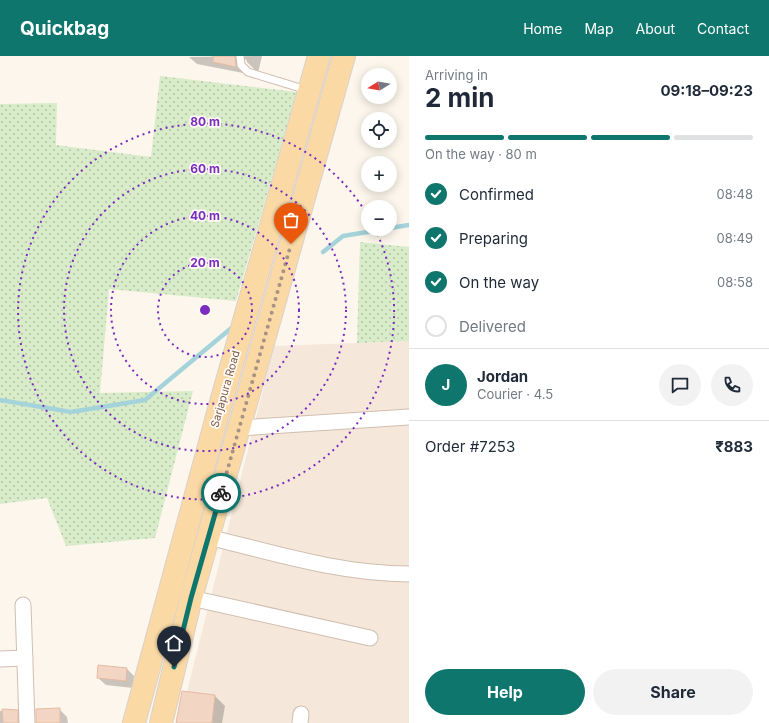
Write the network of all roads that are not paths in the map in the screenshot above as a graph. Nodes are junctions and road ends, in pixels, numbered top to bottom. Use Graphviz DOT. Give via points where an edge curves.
graph roads {
  1 [pos="240,56"];
  2 [pos="319,56"];
  3 [pos="344,56"];
  4 [pos="309,90"];
  5 [pos="409,417"];
  6 [pos="239,428"];
  7 [pos="208,538"];
  8 [pos="409,574"];
  9 [pos="191,598"];
  10 [pos="23,605"];
  11 [pos="370,638"];
  12 [pos="25,658"];
  13 [pos="0,660"];
  14 [pos="27,723"];
  15 [pos="134,723"];
  16 [pos="161,723"];
  1 -- 4 [label="lane" via="241,65 248,72"];
  2 -- 4 [label="main road, Sarjapura Road"];
  3 -- 6 [label="main road"];
  4 -- 15 [label="main road, Sarjapura Road"];
  5 -- 6 [label="street"];
  6 -- 7 [label="main road"];
  7 -- 8 [label="street" via="350,570"];
  7 -- 9 [label="main road"];
  9 -- 11 [label="street"];
  9 -- 16 [label="main road"];
  10 -- 12 [label="street"];
  12 -- 13 [label="street"];
  12 -- 14 [label="street"];
}
